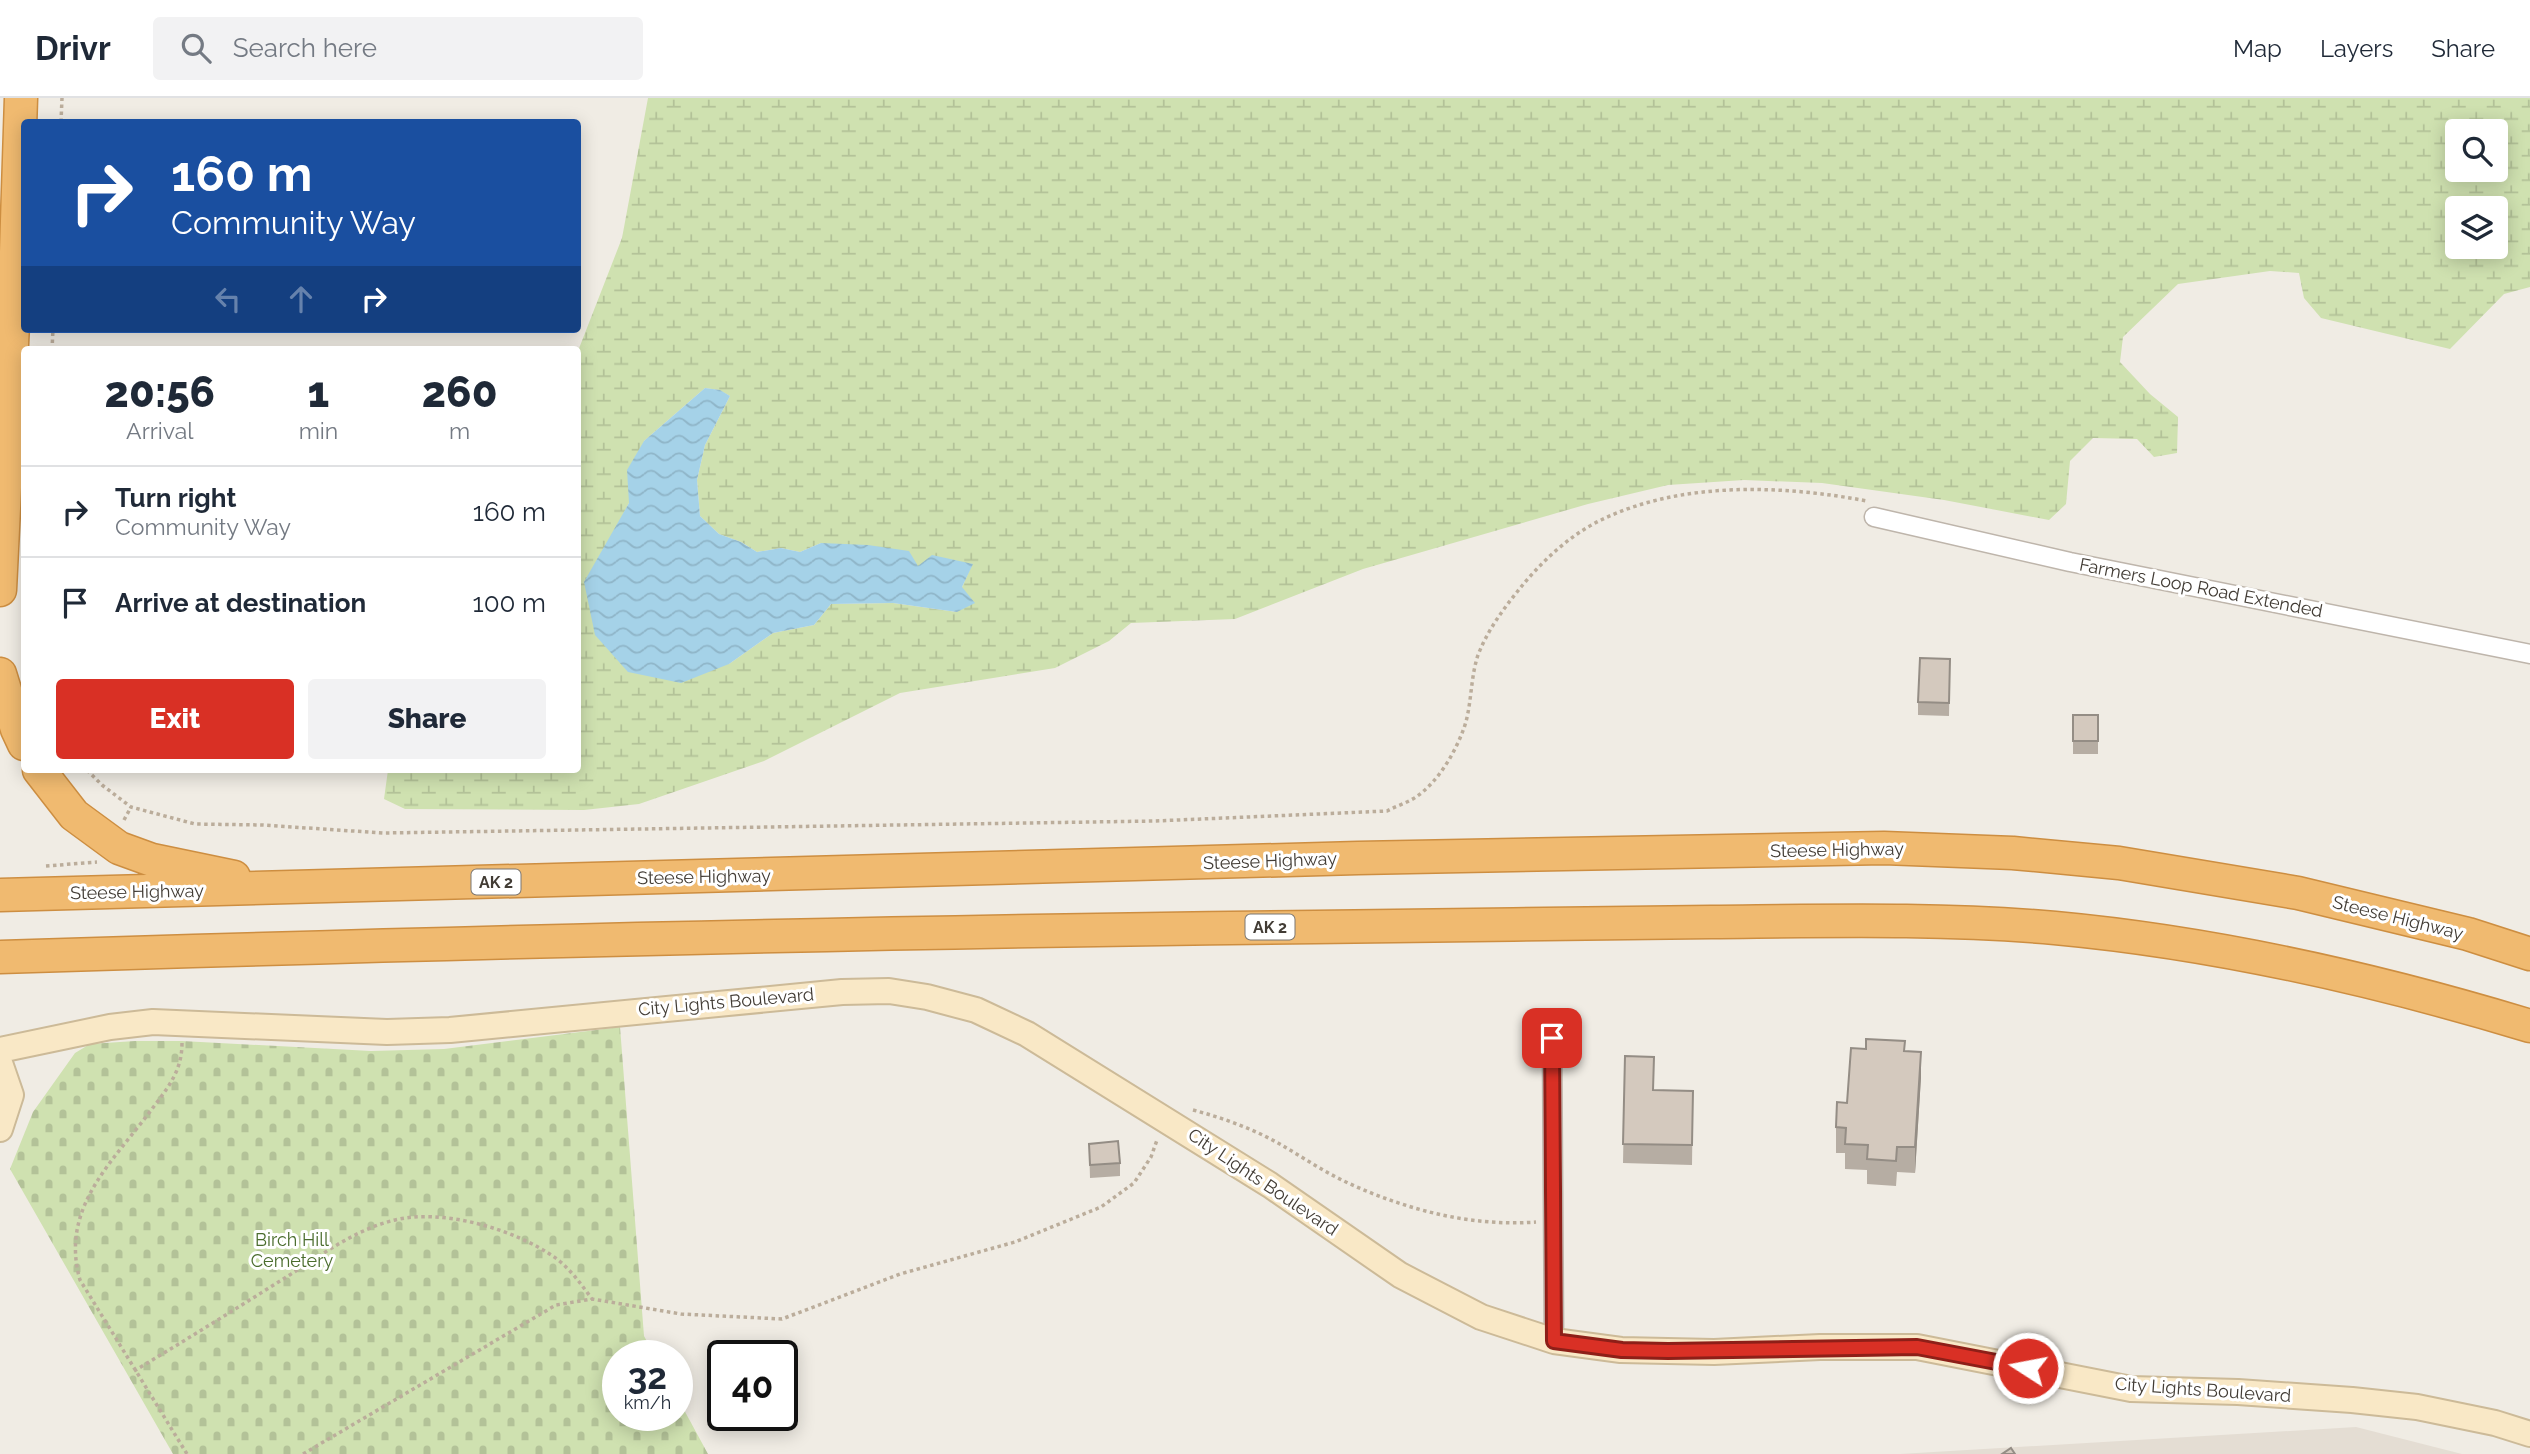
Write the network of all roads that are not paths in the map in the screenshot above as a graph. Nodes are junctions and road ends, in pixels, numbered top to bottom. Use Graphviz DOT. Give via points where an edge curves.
graph roads {
  1 [pos="21,98"];
  2 [pos="1874,510"];
  3 [pos="0,590"];
  4 [pos="2530,654"];
  5 [pos="0,674"];
  6 [pos="21,738"];
  7 [pos="41,773"];
  8 [pos="290,889"];
  9 [pos="0,895"];
  10 [pos="2530,954"];
  11 [pos="0,957"];
  12 [pos="2530,1026"];
  13 [pos="1552,1038"];
  14 [pos="0,1050"];
  15 [pos="0,1063"];
  16 [pos="0,1129"];
  17 [pos="1554,1341"];
  18 [pos="2530,1434"];
  1 -- 3 [label="highway"];
  2 -- 4 [label="street, Farmers Loop Road Extended" via="2070,562"];
  5 -- 6 [label="highway"];
  7 -- 8 [label="highway" via="74,815 119,848 152,860"];
  8 -- 9 [label="highway, Steese Highway / AK 2"];
  8 -- 10 [label="highway, Steese Highway / AK 2" via="1884,848 2013,853 2131,865 2298,893 2468,934"];
  11 -- 12 [label="highway, AK 2" via="1209,928 1939,921 2175,943 2428,995"];
  13 -- 17 [label="street"];
  14 -- 17 [label="street, City Lights Boulevard" via="153,1022 425,1031 842,992 889,991 927,997 976,1010 1017,1029 1270,1185 1400,1275 1481,1317"];
  15 -- 16 [label="street" via="11,1095"];
  17 -- 18 [label="street, City Lights Boulevard" via="1648,1351 1917,1347 2131,1389 2365,1401 2417,1407"];
}
